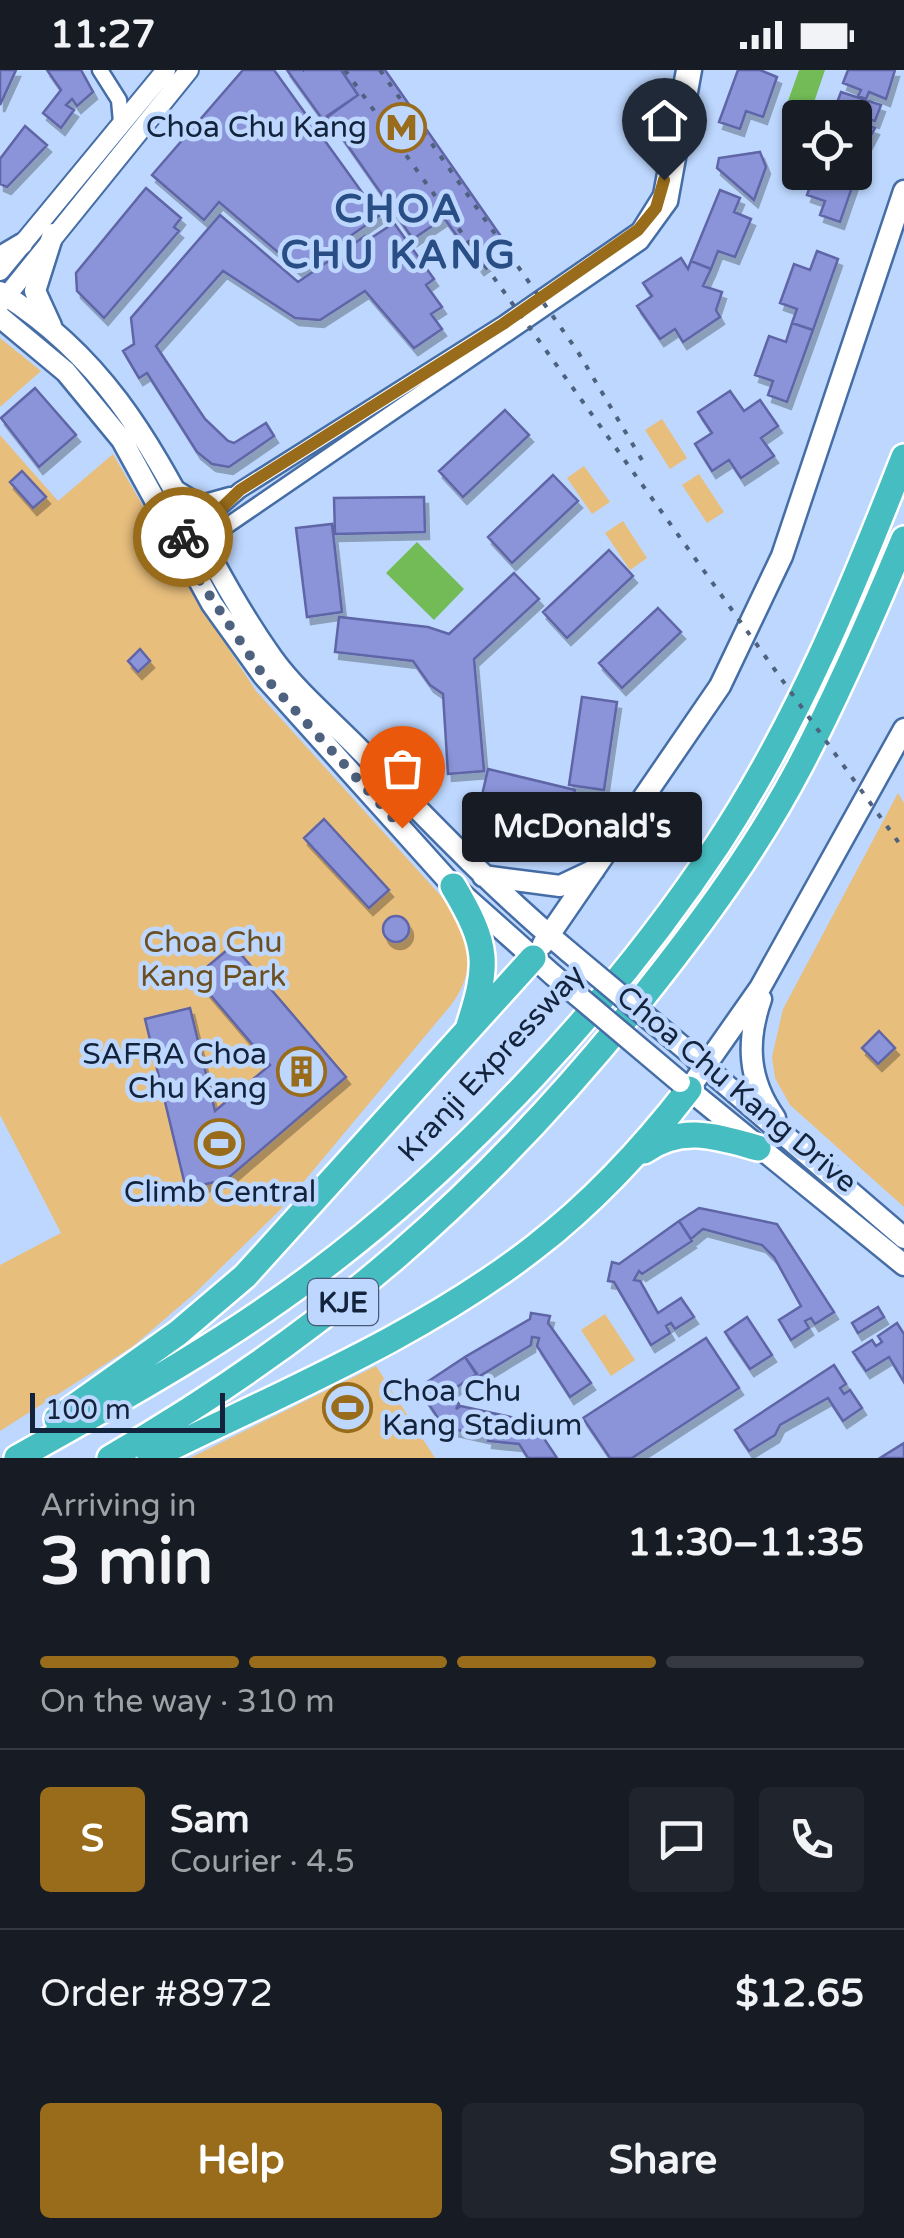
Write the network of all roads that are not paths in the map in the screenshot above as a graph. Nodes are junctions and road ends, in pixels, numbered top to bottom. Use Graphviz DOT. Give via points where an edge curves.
graph roads {
  1 [pos="100,70"];
  2 [pos="166,70"];
  3 [pos="189,70"];
  4 [pos="684,70"];
  5 [pos="694,70"];
  6 [pos="121,122"];
  7 [pos="671,176"];
  8 [pos="904,191"];
  9 [pos="53,234"];
  10 [pos="641,242"];
  11 [pos="22,244"];
  12 [pos="612,248"];
  13 [pos="0,256"];
  14 [pos="0,271"];
  15 [pos="2,298"];
  16 [pos="0,317"];
  17 [pos="57,336"];
  18 [pos="398,389"];
  19 [pos="406,402"];
  20 [pos="132,415"];
  21 [pos="122,440"];
  22 [pos="904,457"];
  23 [pos="170,482"];
  24 [pos="240,490"];
  25 [pos="245,511"];
  26 [pos="200,536"];
  27 [pos="904,539"];
  28 [pos="180,549"];
  29 [pos="218,570"];
  30 [pos="904,729"];
  31 [pos="597,869"];
  32 [pos="481,875"];
  33 [pos="453,886"];
  34 [pos="550,936"];
  35 [pos="543,966"];
  36 [pos="760,988"];
  37 [pos="464,1038"];
  38 [pos="702,1063"];
  39 [pos="685,1086"];
  40 [pos="792,1143"];
  41 [pos="758,1148"];
  42 [pos="616,1170"];
  43 [pos="904,1238"];
  44 [pos="904,1264"];
  45 [pos="14,1458"];
  46 [pos="110,1458"];
  47 [pos="150,1458"];
  1 -- 6 [label="street" via="118,100"];
  2 -- 6 [label="street"];
  3 -- 9 [label="street"];
  4 -- 7 [label="street"];
  5 -- 7 [label="street"];
  6 -- 11 [label="street"];
  7 -- 10 [label="street" via="664,215"];
  7 -- 12 [label="street" via="638,230"];
  8 -- 31 [label="main road" via="782,556 720,686"];
  9 -- 15 [label="street"];
  9 -- 17 [label="main road" via="35,291"];
  10 -- 12 [label="street"];
  10 -- 19 [label="street"];
  11 -- 13 [label="main road"];
  11 -- 14 [label="street"];
  12 -- 18 [label="street"];
  15 -- 17 [label="main road, Choa Chu Kang Drive"];
  16 -- 21 [label="main road, Choa Chu Kang Drive" via="66,372"];
  17 -- 20 [label="main road, Choa Chu Kang Drive"];
  18 -- 19 [label="street"];
  18 -- 24 [label="street"];
  19 -- 25 [label="street"];
  20 -- 21 [label="main road" via="132,430"];
  20 -- 23 [label="main road, Choa Chu Kang Drive"];
  21 -- 28 [label="main road, Choa Chu Kang Drive"];
  22 -- 45 [label="highway, Kranji Expressway / KJE" via="851,594 774,748 718,844 579,1025 448,1160 315,1274 171,1371"];
  23 -- 24 [label="street" via="201,503"];
  23 -- 26 [label="main road, Choa Chu Kang Drive"];
  24 -- 26 [label="street"];
  25 -- 26 [label="street"];
  25 -- 29 [label="street" via="224,539"];
  26 -- 28 [label="street"];
  26 -- 29 [label="main road, Choa Chu Kang Drive"];
  27 -- 46 [label="highway, KJE" via="799,768 745,858 550,1112 438,1222 338,1306"];
  28 -- 33 [label="main road, Choa Chu Kang Drive" via="263,675"];
  29 -- 32 [label="main road, Choa Chu Kang Drive" via="276,664"];
  30 -- 36 [label="main road"];
  31 -- 32 [label="main road" via="560,886"];
  31 -- 34 [label="main road"];
  32 -- 34 [label="main road, Choa Chu Kang Drive"];
  33 -- 35 [label="main road, Choa Chu Kang Drive"];
  33 -- 37 [label="highway" via="484,954 484,979"];
  34 -- 35 [label="main road"];
  34 -- 38 [label="main road, Choa Chu Kang Drive, bridge"];
  35 -- 37 [label="highway"];
  35 -- 39 [label="main road, Choa Chu Kang Drive, bridge"];
  36 -- 38 [label="main road"];
  36 -- 40 [label="main road" via="752,1067 765,1104"];
  37 -- 45 [label="highway" via="245,1276"];
  38 -- 39 [label="main road"];
  38 -- 40 [label="main road, Choa Chu Kang Drive"];
  39 -- 41 [label="main road, Choa Chu Kang Drive"];
  39 -- 42 [label="highway"];
  40 -- 43 [label="main road, Choa Chu Kang Drive"];
  41 -- 42 [label="highway" via="700,1132 653,1145"];
  41 -- 44 [label="main road, Choa Chu Kang Drive"];
  42 -- 47 [label="highway" via="533,1248 430,1316"];
}
